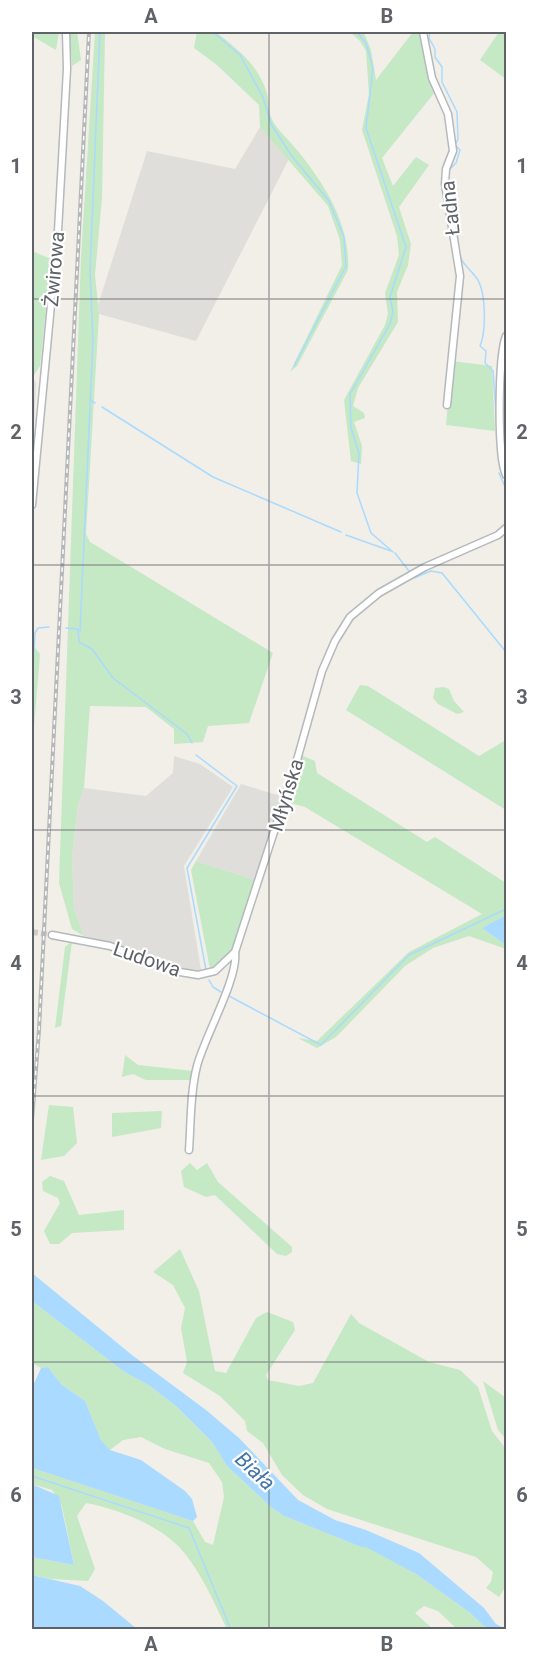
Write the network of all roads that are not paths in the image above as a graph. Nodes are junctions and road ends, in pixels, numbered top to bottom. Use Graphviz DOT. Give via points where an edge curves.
graph roads {
  1 [pos="66,32"];
  2 [pos="423,32"];
  3 [pos="507,336"];
  4 [pos="447,405"];
  5 [pos="507,475"];
  6 [pos="32,505"];
  7 [pos="507,528"];
  8 [pos="52,935"];
  9 [pos="235,952"];
  10 [pos="189,1150"];
  1 -- 6 [label="street, Żwirowa" via="58,231"];
  2 -- 4 [label="street, Ładna" via="432,78 448,114 453,151 445,184 460,276"];
  3 -- 5 [label="street" via="502,347 499,388"];
  7 -- 9 [label="street, Młyńska" via="379,593 351,617 334,641"];
  8 -- 9 [label="street, Ludowa" via="110,946 198,975 215,971"];
  9 -- 10 [label="street, Młyńska" via="227,988 196,1068"];
}
